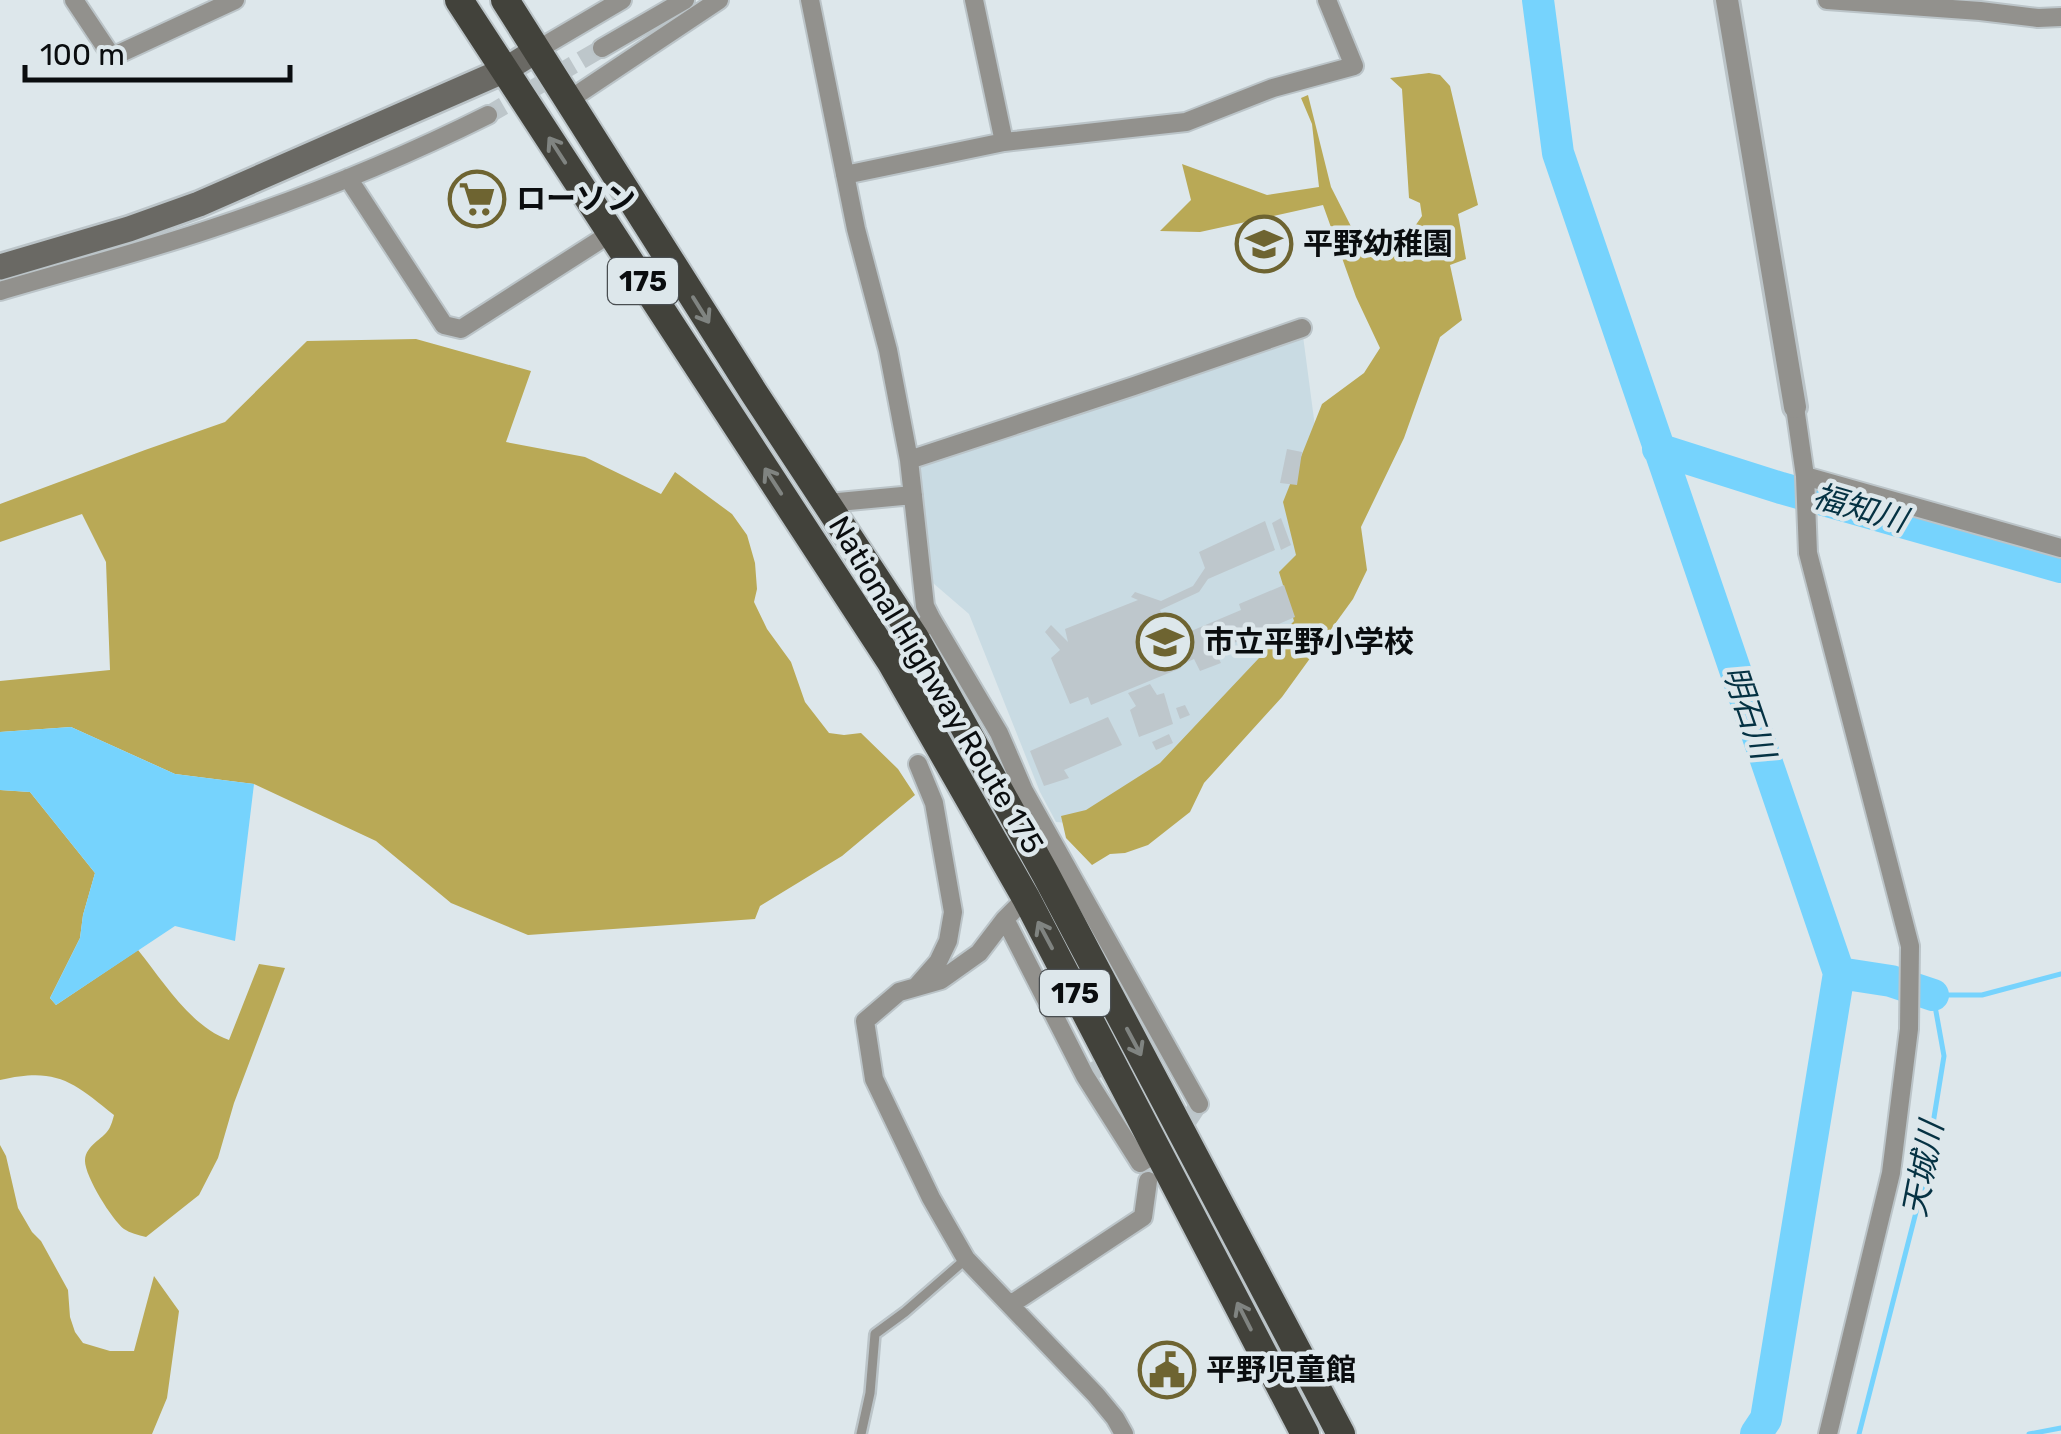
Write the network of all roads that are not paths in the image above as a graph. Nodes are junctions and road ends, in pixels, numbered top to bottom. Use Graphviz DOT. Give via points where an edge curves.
graph roads {
  1 [pos="74,0"];
  2 [pos="234,0"];
  3 [pos="458,0"];
  4 [pos="505,0"];
  5 [pos="622,0"];
  6 [pos="685,0"];
  7 [pos="719,0"];
  8 [pos="810,0"];
  9 [pos="974,0"];
  10 [pos="1328,0"];
  11 [pos="1727,0"];
  12 [pos="1827,0"];
  13 [pos="2061,17"];
  14 [pos="602,48"];
  15 [pos="537,50"];
  16 [pos="505,70"];
  17 [pos="569,100"];
  18 [pos="488,115"];
  19 [pos="1004,142"];
  20 [pos="845,176"];
  21 [pos="348,178"];
  22 [pos="200,204"];
  23 [pos="213,228"];
  24 [pos="611,233"];
  25 [pos="0,267"];
  26 [pos="0,291"];
  27 [pos="1302,328"];
  28 [pos="1795,407"];
  29 [pos="910,460"];
  30 [pos="1805,476"];
  31 [pos="913,495"];
  32 [pos="828,503"];
  33 [pos="2061,548"];
  34 [pos="923,628"];
  35 [pos="918,764"];
  36 [pos="1026,898"];
  37 [pos="1005,919"];
  38 [pos="916,987"];
  39 [pos="1200,1104"];
  40 [pos="1158,1152"];
  41 [pos="1148,1180"];
  42 [pos="966,1258"];
  43 [pos="1010,1306"];
  44 [pos="862,1434"];
  45 [pos="1124,1434"];
  46 [pos="1305,1434"];
  47 [pos="1341,1434"];
  48 [pos="1828,1434"];
  1 -- 2 [label="street" via="112,57"];
  3 -- 16 [label="highway, National Highway Route 175 / 175"];
  4 -- 15 [label="highway, National Highway Route 175 / 175"];
  5 -- 15 [label="street"];
  6 -- 14 [label="street"];
  7 -- 17 [label="street"];
  8 -- 20 [label="street"];
  9 -- 19 [label="street"];
  10 -- 19 [label="street" via="1354,66 1186,122"];
  11 -- 28 [label="street"];
  12 -- 13 [label="street"];
  15 -- 16 [label="main road"];
  15 -- 17 [label="highway, National Highway Route 175 / 175"];
  16 -- 22 [label="main road"];
  24 -- 16 [label="highway, National Highway Route 175 / 175, one-way"];
  17 -- 32 [label="highway, National Highway Route 175 / 175, one-way"];
  18 -- 21 [label="street"];
  19 -- 20 [label="street"];
  20 -- 29 [label="street"];
  21 -- 23 [label="street"];
  21 -- 24 [label="street" via="444,325 461,329"];
  22 -- 23 [label="street"];
  22 -- 25 [label="main road"];
  23 -- 26 [label="street"];
  36 -- 24 [label="highway, National Highway Route 175 / 175, one-way" via="890,662"];
  27 -- 29 [label="street"];
  28 -- 30 [label="street"];
  29 -- 31 [label="street"];
  30 -- 33 [label="street"];
  30 -- 48 [label="street" via="1808,553 1910,946 1909,1030 1891,1173"];
  31 -- 32 [label="street"];
  31 -- 34 [label="street"];
  32 -- 34 [label="highway, National Highway Route 175 / 175"];
  34 -- 39 [label="street" via="999,733 1024,791"];
  34 -- 47 [label="highway, National Highway Route 175 / 175, one-way"];
  35 -- 38 [label="street" via="934,803 953,912 938,962"];
  36 -- 37 [label="street"];
  40 -- 36 [label="highway, National Highway Route 175 / 175, one-way"];
  37 -- 38 [label="street" via="979,953 941,980"];
  37 -- 40 [label="street" via="1085,1076 1140,1163"];
  38 -- 42 [label="street" via="898,992 865,1022 874,1079"];
  46 -- 40 [label="highway, National Highway Route 175 / 175, one-way"];
  41 -- 43 [label="street" via="1143,1217"];
  42 -- 43 [label="street"];
  42 -- 44 [label="lane" via="875,1334"];
  43 -- 45 [label="street" via="1096,1394"];
}
